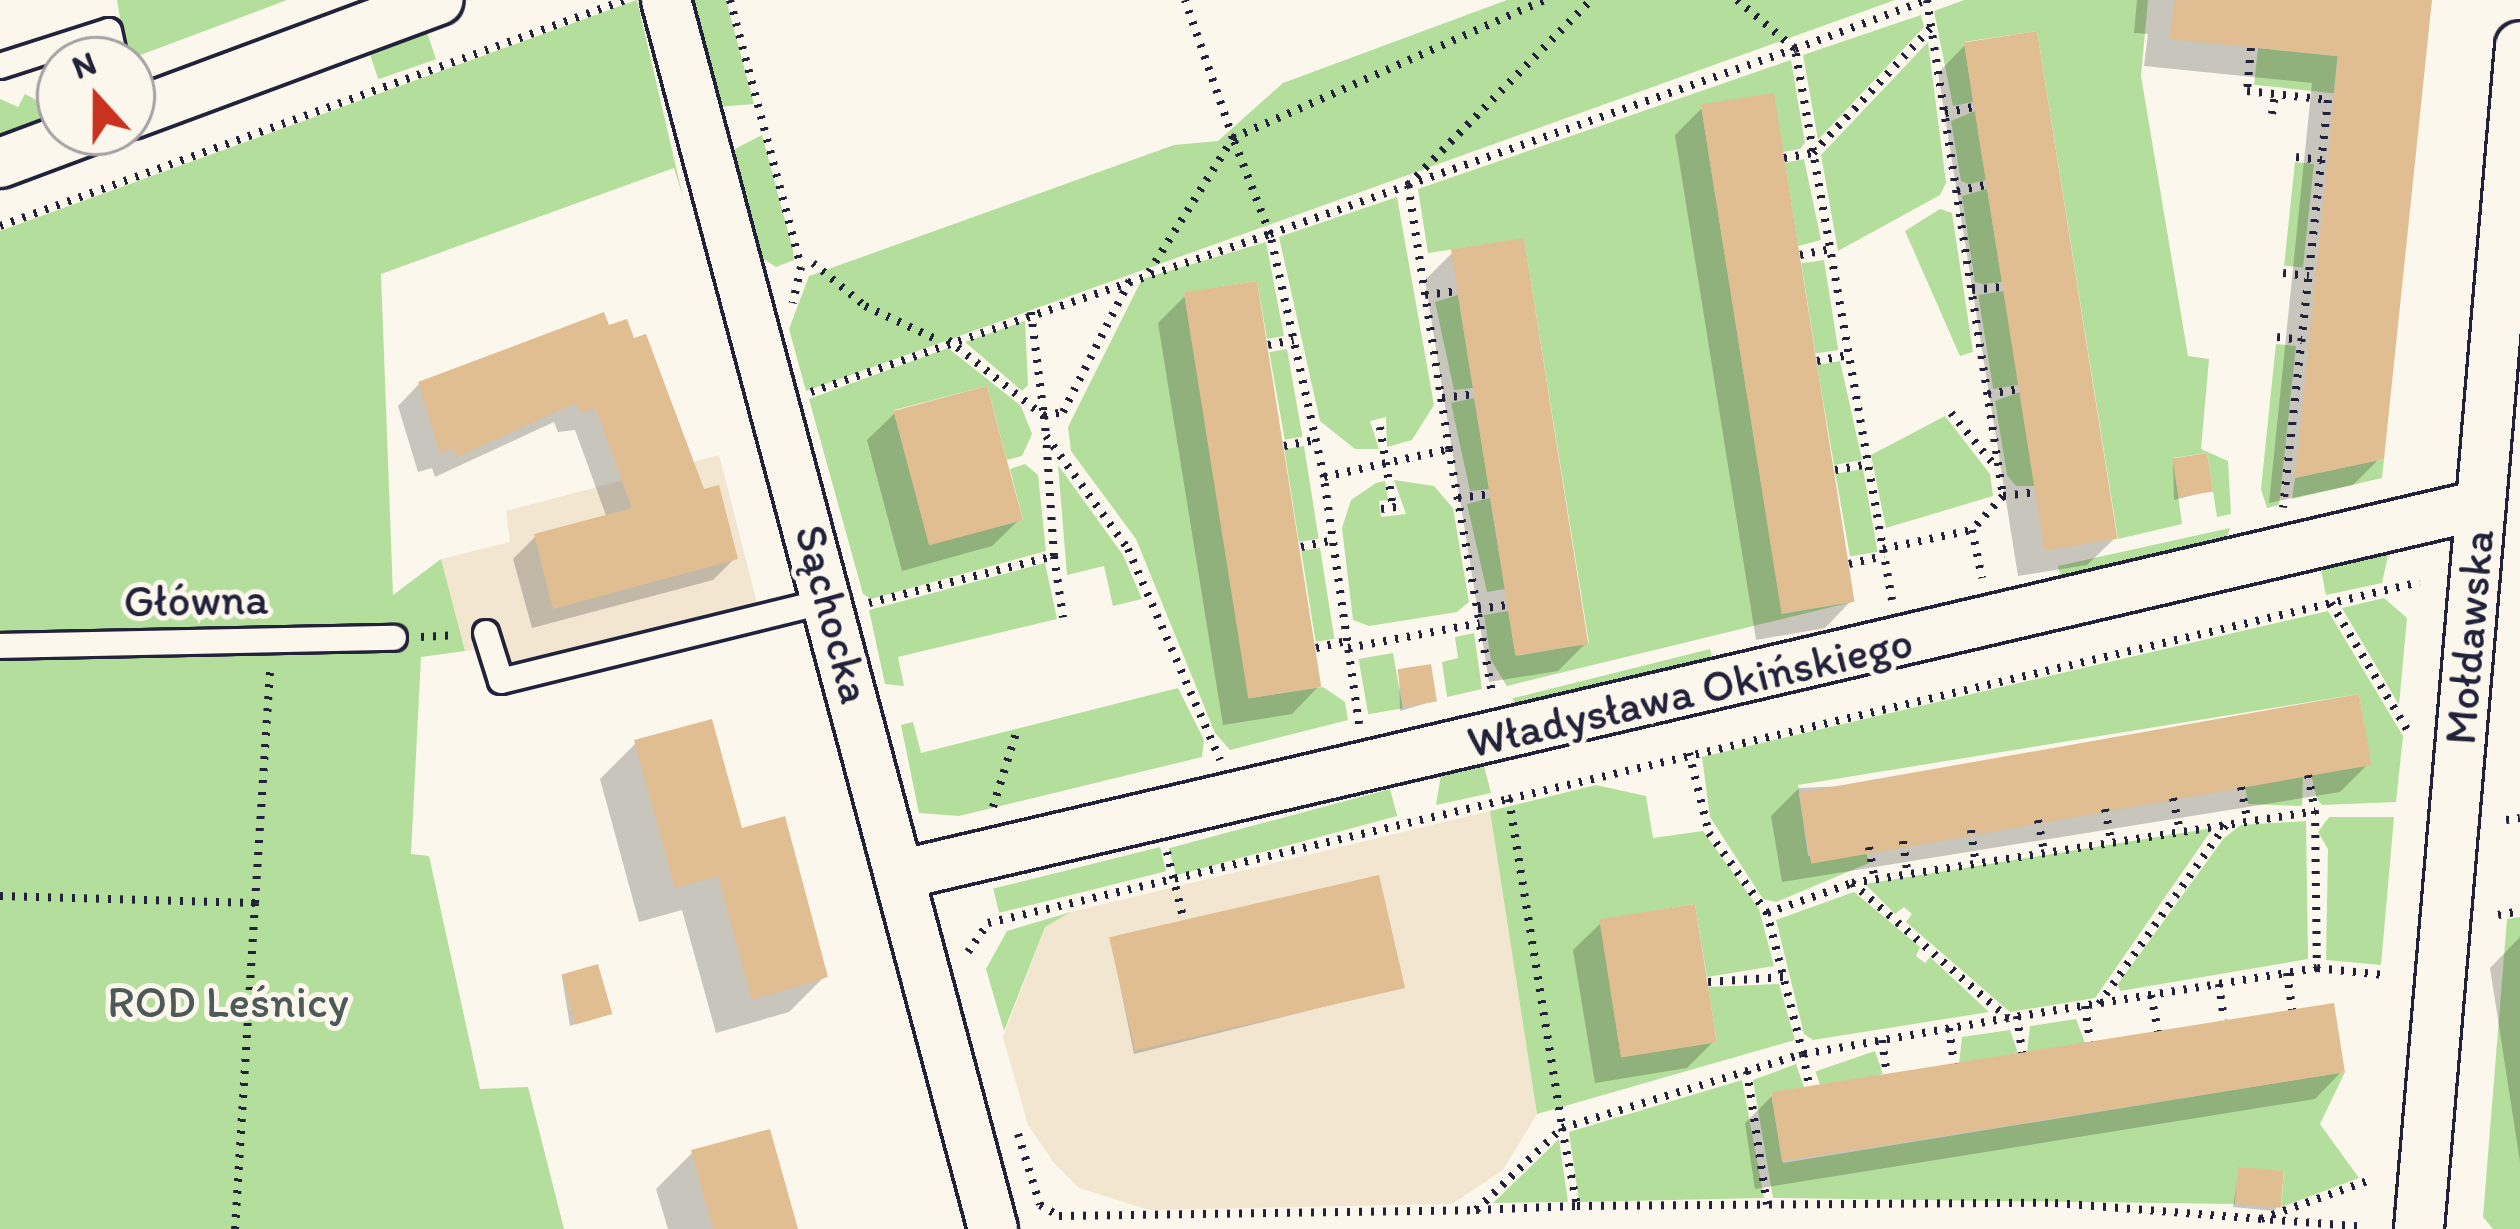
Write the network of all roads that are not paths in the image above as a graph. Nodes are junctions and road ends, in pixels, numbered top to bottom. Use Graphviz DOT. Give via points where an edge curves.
graph roads {
  1 [pos="438,0"];
  2 [pos="666,0"];
  3 [pos="2520,46"];
  4 [pos="36,55"];
  5 [pos="0,66"];
  6 [pos="156,105"];
  7 [pos="36,150"];
  8 [pos="0,163"];
  9 [pos="2513,191"];
  10 [pos="2480,505"];
  11 [pos="844,603"];
  12 [pos="486,633"];
  13 [pos="394,638"];
  14 [pos="0,646"];
  15 [pos="898,875"];
  16 [pos="993,1229"];
  17 [pos="2419,1229"];
  1 -- 6 [label="street"];
  2 -- 11 [label="street, Sąchocka"];
  3 -- 9 [label="street, Mołdawska"];
  4 -- 5 [label="lane"];
  7 -- 8 [label="street"];
  9 -- 10 [label="street, Mołdawska"];
  10 -- 15 [label="street, Władysława Okińskiego"];
  10 -- 17 [label="street, Mołdawska"];
  11 -- 12 [label="lane" via="501,681"];
  11 -- 15 [label="street, Sąchocka"];
  13 -- 14 [label="lane, Główna"];
  15 -- 16 [label="street, Sąchocka"];
}
